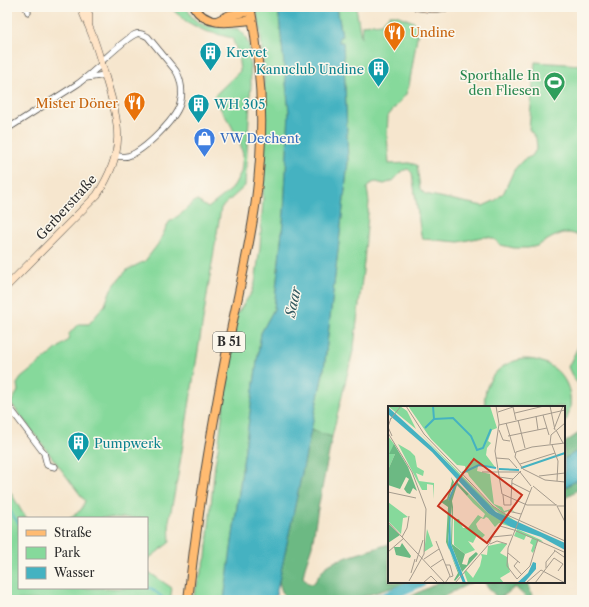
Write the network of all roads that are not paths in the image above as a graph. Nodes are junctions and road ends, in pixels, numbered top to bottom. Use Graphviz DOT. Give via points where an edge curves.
graph roads {
  1 [pos="81,7"];
  2 [pos="86,7"];
  3 [pos="194,7"];
  4 [pos="237,7"];
  5 [pos="417,7"];
  6 [pos="454,7"];
  7 [pos="250,9"];
  8 [pos="230,15"];
  9 [pos="252,20"];
  10 [pos="215,21"];
  11 [pos="89,26"];
  12 [pos="102,63"];
  13 [pos="105,75"];
  14 [pos="86,78"];
  15 [pos="7,129"];
  16 [pos="116,156"];
  17 [pos="7,286"];
  18 [pos="7,404"];
  19 [pos="55,467"];
  20 [pos="188,600"];
  1 -- 11 [label="street"];
  2 -- 11 [label="street"];
  3 -- 10 [label="main road" via="205,19"];
  4 -- 8 [label="main road"];
  5 -- 6 [label="street"];
  7 -- 8 [label="main road"];
  7 -- 9 [label="main road, B 51"];
  8 -- 10 [label="main road"];
  9 -- 10 [label="main road" via="224,23"];
  9 -- 20 [label="main road, B 51" via="261,113 256,199 206,468"];
  11 -- 12 [label="street, Gerberstraße"];
  12 -- 13 [label="street, Gerberstraße"];
  12 -- 14 [label="street"];
  12 -- 16 [label="street" via="130,37 142,33 176,71 182,89 180,105 167,125 135,153"];
  13 -- 14 [label="street"];
  13 -- 16 [label="street, Gerberstraße" via="117,121"];
  14 -- 15 [label="street"];
  16 -- 17 [label="street, Gerberstraße" via="106,182 97,195"];
  18 -- 19 [label="street" via="44,453 47,465"];
}
